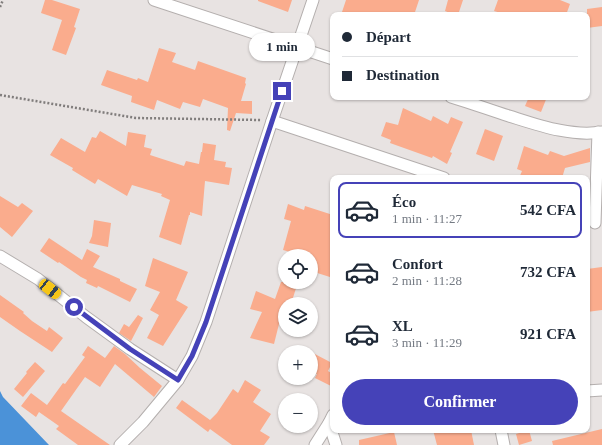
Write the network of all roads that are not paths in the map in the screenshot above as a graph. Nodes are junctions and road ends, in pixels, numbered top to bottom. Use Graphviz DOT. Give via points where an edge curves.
graph roads {
  1 [pos="154,0"];
  2 [pos="313,0"];
  3 [pos="296,47"];
  4 [pos="330,58"];
  5 [pos="460,100"];
  6 [pos="272,121"];
  7 [pos="600,132"];
  8 [pos="421,175"];
  9 [pos="595,222"];
  10 [pos="0,256"];
  11 [pos="178,380"];
  12 [pos="602,390"];
  13 [pos="590,391"];
  14 [pos="330,421"];
  15 [pos="334,433"];
  16 [pos="502,433"];
  17 [pos="120,445"];
  18 [pos="315,445"];
  19 [pos="336,445"];
  20 [pos="504,445"];
  1 -- 3 [label="street"];
  2 -- 3 [label="street"];
  3 -- 4 [label="street"];
  3 -- 6 [label="street"];
  5 -- 7 [label="street" via="539,126 578,132"];
  6 -- 8 [label="street"];
  6 -- 11 [label="street" via="206,322 192,356"];
  7 -- 9 [label="street"];
  10 -- 11 [label="street" via="38,280 130,349"];
  11 -- 17 [label="street"];
  12 -- 13 [label="street"];
  14 -- 18 [label="street"];
  15 -- 19 [label="street"];
  16 -- 20 [label="street"];
}
